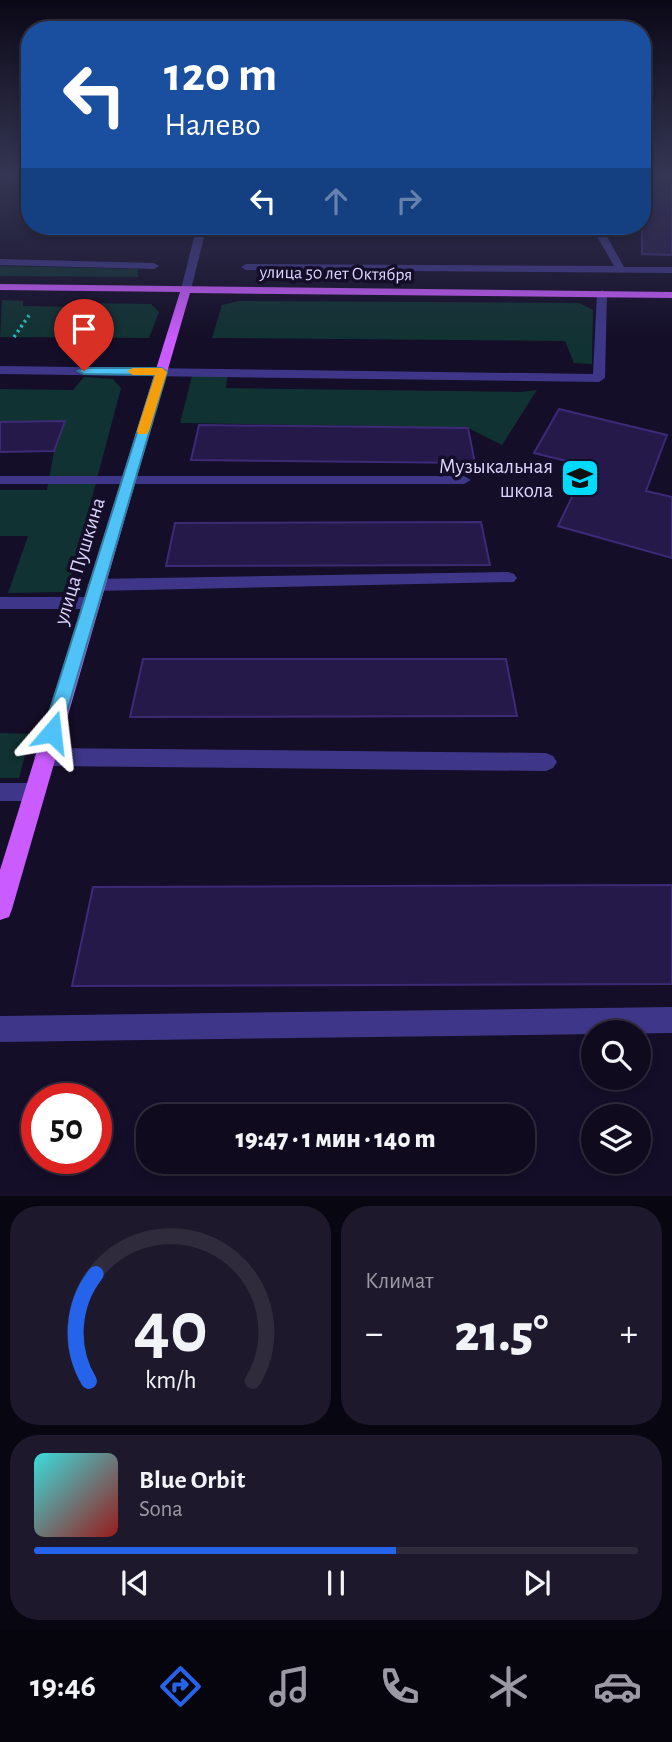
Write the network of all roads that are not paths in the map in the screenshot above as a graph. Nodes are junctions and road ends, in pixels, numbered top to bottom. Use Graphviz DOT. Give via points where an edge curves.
graph roads {
  1 [pos="199,235"];
  2 [pos="601,235"];
  3 [pos="0,262"];
  4 [pos="154,266"];
  5 [pos="246,267"];
  6 [pos="621,270"];
  7 [pos="672,270"];
  8 [pos="0,287"];
  9 [pos="186,289"];
  10 [pos="602,293"];
  11 [pos="672,295"];
  12 [pos="0,370"];
  13 [pos="162,372"];
  14 [pos="128,478"];
  15 [pos="0,480"];
  16 [pos="464,481"];
  17 [pos="508,578"];
  18 [pos="96,585"];
  19 [pos="0,603"];
  20 [pos="90,603"];
  21 [pos="44,757"];
  22 [pos="546,762"];
  23 [pos="0,792"];
  24 [pos="35,792"];
  25 [pos="0,909"];
  26 [pos="672,1020"];
  27 [pos="0,1029"];
  1 -- 9 [label="street, улица Пушкина"];
  2 -- 6 [label="street"];
  3 -- 4 [label="street"];
  5 -- 6 [label="street"];
  6 -- 7 [label="street"];
  8 -- 9 [label="main road, улица 50 лет Октября"];
  9 -- 10 [label="main road, улица 50 лет Октября"];
  9 -- 13 [label="main road, улица Пушкина"];
  10 -- 11 [label="main road, улица 50 лет Октября"];
  10 -- 13 [label="street" via="599,378"];
  12 -- 13 [label="street"];
  13 -- 14 [label="main road, улица Пушкина"];
  14 -- 15 [label="street"];
  14 -- 16 [label="street"];
  14 -- 18 [label="main road, улица Пушкина"];
  17 -- 18 [label="street"];
  18 -- 20 [label="main road, улица Пушкина"];
  19 -- 20 [label="street"];
  20 -- 21 [label="main road, улица Пушкина"];
  21 -- 22 [label="street"];
  21 -- 24 [label="main road, улица Пушкина"];
  23 -- 24 [label="street"];
  24 -- 25 [label="main road, улица Пушкина"];
  26 -- 27 [label="street"];
}
